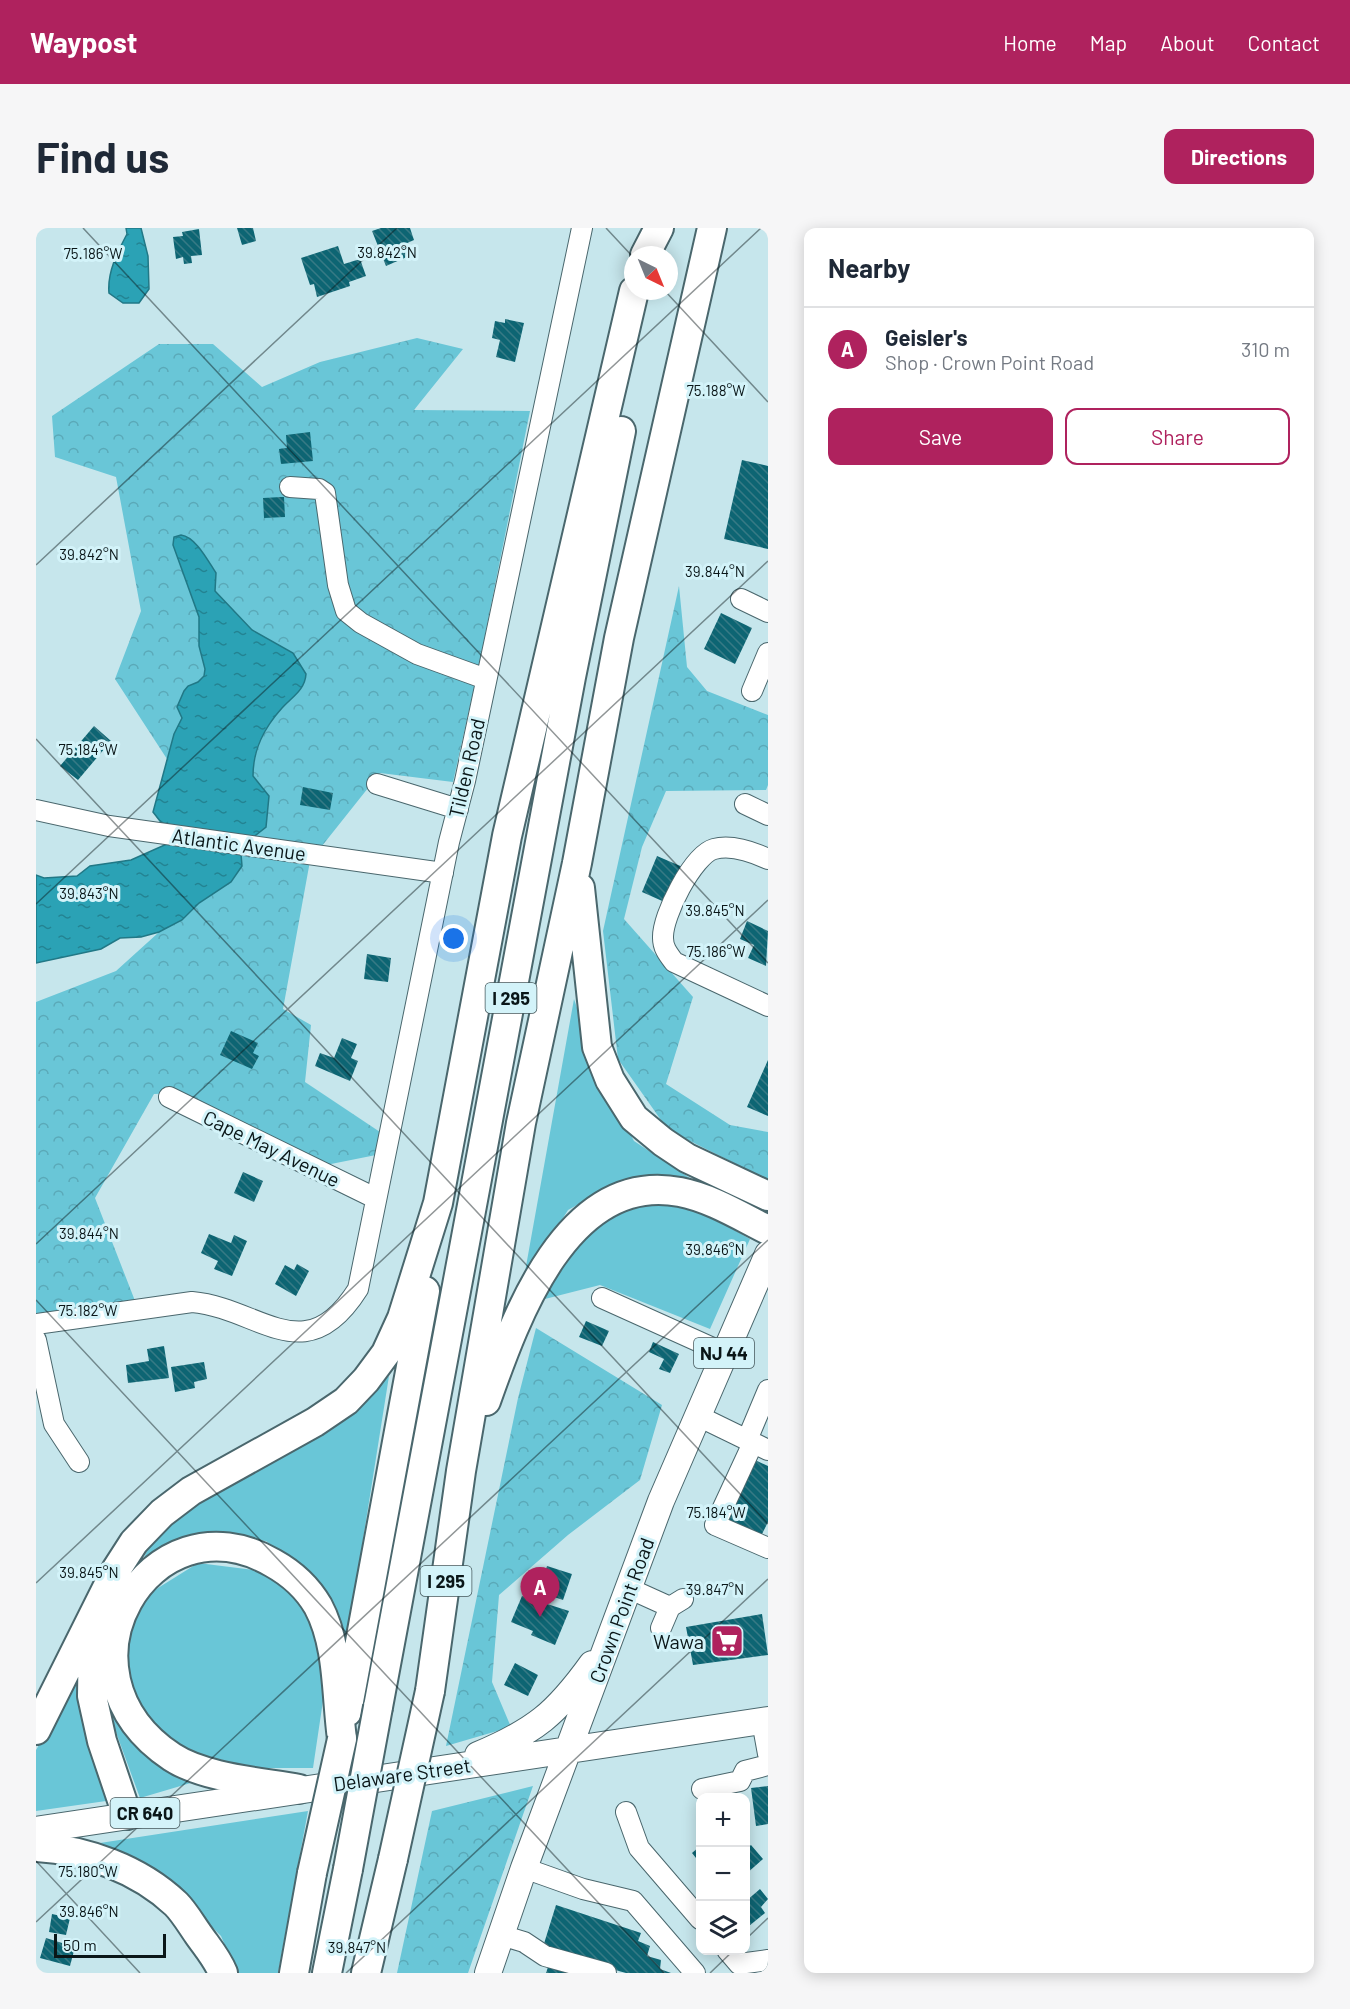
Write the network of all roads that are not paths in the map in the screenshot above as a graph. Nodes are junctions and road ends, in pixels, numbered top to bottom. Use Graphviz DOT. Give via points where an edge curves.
graph roads {
  1 [pos="582,228"];
  2 [pos="660,228"];
  3 [pos="712,228"];
  4 [pos="650,246"];
  5 [pos="657,246"];
  6 [pos="632,300"];
  7 [pos="647,300"];
  8 [pos="290,487"];
  9 [pos="741,599"];
  10 [pos="767,608"];
  11 [pos="768,654"];
  12 [pos="486,679"];
  13 [pos="752,691"];
  14 [pos="377,784"];
  15 [pos="745,804"];
  16 [pos="458,809"];
  17 [pos="36,810"];
  18 [pos="768,815"];
  19 [pos="768,859"];
  20 [pos="577,862"];
  21 [pos="443,873"];
  22 [pos="768,1006"];
  23 [pos="169,1097"];
  24 [pos="768,1196"];
  25 [pos="375,1198"];
  26 [pos="434,1218"];
  27 [pos="768,1230"];
  28 [pos="768,1254"];
  29 [pos="602,1298"];
  30 [pos="36,1324"];
  31 [pos="36,1340"];
  32 [pos="724,1353"];
  33 [pos="768,1390"];
  34 [pos="696,1415"];
  35 [pos="756,1444"];
  36 [pos="79,1462"];
  37 [pos="461,1471"];
  38 [pos="768,1548"];
  39 [pos="628,1588"];
  40 [pos="94,1616"];
  41 [pos="661,1628"];
  42 [pos="610,1639"];
  43 [pos="765,1720"];
  44 [pos="36,1730"];
  45 [pos="342,1739"];
  46 [pos="570,1751"];
  47 [pos="768,1754"];
  48 [pos="768,1766"];
  49 [pos="448,1767"];
  50 [pos="299,1789"];
  51 [pos="702,1789"];
  52 [pos="626,1812"];
  53 [pos="127,1815"];
  54 [pos="36,1830"];
  55 [pos="36,1847"];
  56 [pos="524,1868"];
  57 [pos="696,1914"];
  58 [pos="501,1935"];
  59 [pos="768,1960"];
  60 [pos="734,1963"];
  61 [pos="223,1973"];
  62 [pos="294,1973"];
  63 [pos="327,1973"];
  64 [pos="366,1973"];
  65 [pos="488,1973"];
  66 [pos="606,1973"];
  67 [pos="695,1973"];
  1 -- 12 [label="street, Tilden Road"];
  2 -- 4 [label="highway"];
  2 -- 5 [label="highway"];
  3 -- 20 [label="highway, I 295" via="619,638"];
  6 -- 26 [label="highway" via="507,836"];
  7 -- 63 [label="highway, I 295, bridge" via="571,677"];
  8 -- 12 [label="street" via="325,493 338,585 346,611 417,654"];
  9 -- 10 [label="street"];
  11 -- 13 [label="street"];
  12 -- 16 [label="street, Tilden Road"];
  14 -- 16 [label="street"];
  15 -- 18 [label="street"];
  16 -- 21 [label="street, Tilden Road"];
  17 -- 21 [label="street, Atlantic Avenue" via="109,826"];
  19 -- 22 [label="street" via="733,848 714,849 695,864 665,922 663,938 665,952 686,969"];
  20 -- 24 [label="highway" via="597,1047 610,1080 634,1118 663,1142 687,1158"];
  20 -- 37 [label="highway, I 295" via="521,1123"];
  21 -- 25 [label="street, Tilden Road"];
  23 -- 25 [label="street, Cape May Avenue"];
  25 -- 30 [label="street, Tilden Road" via="357,1289 346,1306 324,1323 298,1334 211,1304 192,1302"];
  26 -- 40 [label="highway" via="402,1318 386,1353 366,1380 346,1401 315,1422 192,1491 162,1513 134,1542"];
  26 -- 45 [label="highway" via="429,1270"];
  27 -- 37 [label="highway" via="704,1199 650,1190 600,1208 577,1225 554,1252 528,1298"];
  28 -- 32 [label="main road, Crown Point Road / NJ 44"];
  29 -- 32 [label="street"];
  31 -- 36 [label="street" via="54,1424"];
  32 -- 34 [label="main road, Crown Point Road / NJ 44"];
  33 -- 35 [label="street"];
  34 -- 35 [label="street"];
  34 -- 39 [label="main road, Crown Point Road / NJ 44"];
  35 -- 38 [label="street" via="715,1525"];
  37 -- 64 [label="highway, I 295, bridge" via="430,1691"];
  39 -- 41 [label="street" via="676,1603"];
  39 -- 42 [label="main road, Crown Point Road / NJ 44"];
  40 -- 44 [label="highway"];
  40 -- 53 [label="highway" via="92,1696 102,1741"];
  42 -- 46 [label="main road, Crown Point Road / NJ 44"];
  42 -- 49 [label="main road" via="571,1694 549,1717 528,1732"];
  43 -- 46 [label="main road, Delaware Street / CR 640"];
  43 -- 47 [label="street"];
  45 -- 50 [label="highway" via="331,1640 317,1605 292,1574 260,1555 222,1547 185,1552 153,1571 118,1617 111,1655 123,1705 139,1730 173,1758 204,1771"];
  45 -- 62 [label="highway, bridge"];
  46 -- 49 [label="main road, Delaware Street / CR 640"];
  46 -- 56 [label="main road, Crown Point Road / NJ 44"];
  48 -- 51 [label="street" via="745,1771 740,1781"];
  49 -- 50 [label="main road, Delaware Street / CR 640"];
  50 -- 53 [label="main road, Delaware Street / CR 640"];
  52 -- 57 [label="street" via="639,1848"];
  53 -- 54 [label="main road, Delaware Street / CR 640"];
  55 -- 61 [label="highway" via="93,1857 132,1873 157,1889 177,1905"];
  56 -- 58 [label="main road, Crown Point Road / NJ 44"];
  56 -- 67 [label="street" via="583,1889 633,1901"];
  58 -- 65 [label="main road, Crown Point Road / NJ 44"];
  58 -- 66 [label="street" via="524,1942 544,1956"];
  59 -- 60 [label="street"];
}
